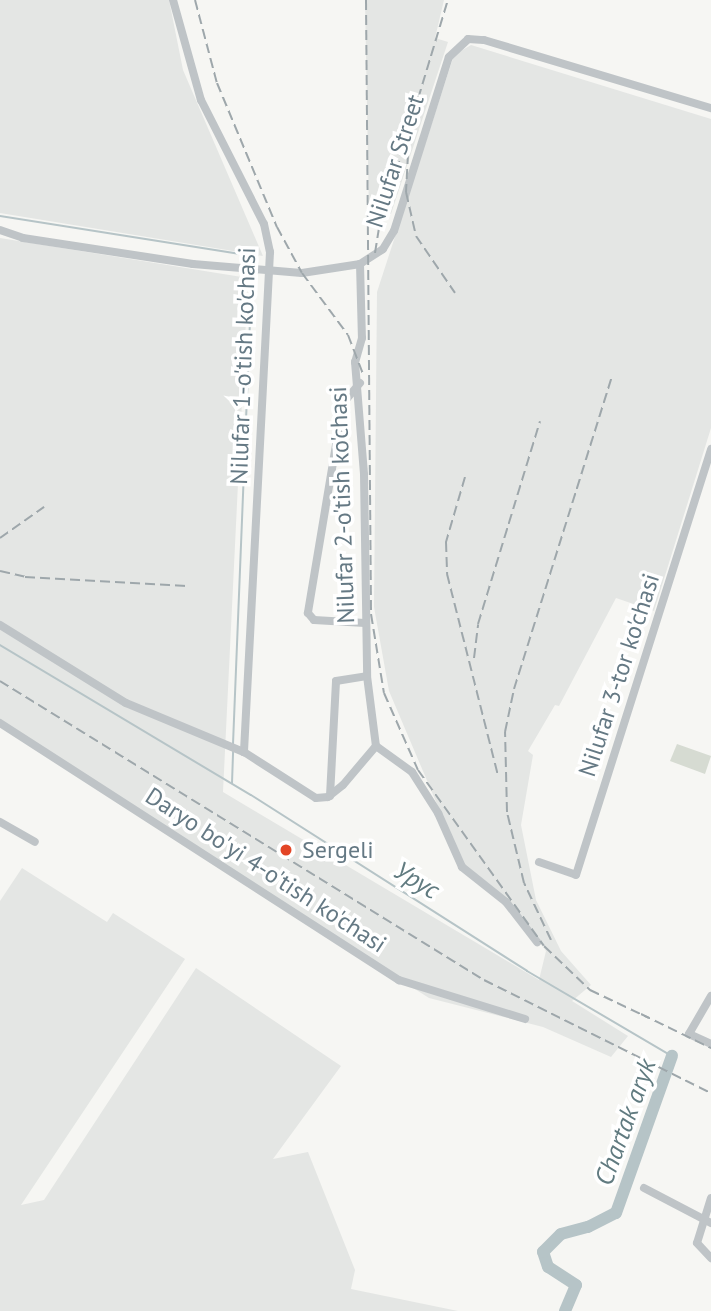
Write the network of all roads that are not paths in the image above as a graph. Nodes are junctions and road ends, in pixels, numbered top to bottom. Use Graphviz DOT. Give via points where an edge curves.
graph roads {
  1 [pos="173,0"];
  2 [pos="711,108"];
  3 [pos="0,230"];
  4 [pos="360,264"];
  5 [pos="270,270"];
  6 [pos="359,383"];
  7 [pos="710,454"];
  8 [pos="365,623"];
  9 [pos="0,625"];
  10 [pos="367,676"];
  11 [pos="0,723"];
  12 [pos="376,746"];
  13 [pos="244,752"];
  14 [pos="330,796"];
  15 [pos="0,822"];
  16 [pos="35,842"];
  17 [pos="539,862"];
  18 [pos="537,942"];
  19 [pos="711,996"];
  20 [pos="525,1019"];
  21 [pos="711,1044"];
  22 [pos="644,1188"];
  23 [pos="711,1198"];
  24 [pos="702,1219"];
  25 [pos="711,1223"];
  26 [pos="711,1258"];
  1 -- 5 [label="street, Nilufar 1-o'tish ko'chasi" via="201,100 264,224"];
  2 -- 4 [label="street, Nilufar Street" via="484,40 465,40 449,57 394,231 383,249"];
  3 -- 5 [label="street, Nilufar Street" via="74,246"];
  4 -- 5 [label="street, Nilufar Street" via="317,273"];
  4 -- 6 [label="street, Nilufar 2-o'tish ko'chasi" via="362,338 355,362"];
  5 -- 13 [label="street, Nilufar 1-o'tish ko'chasi"];
  6 -- 8 [label="street, Nilufar 2-o'tish ko'chasi"];
  6 -- 8 [label="street" via="343,403 308,613 314,620"];
  7 -- 17 [label="street, Nilufar 3-tor ko'chasi" via="576,875"];
  8 -- 10 [label="street, Nilufar 2-o'tish ko'chasi"];
  9 -- 13 [label="street" via="126,703"];
  10 -- 12 [label="street, Nilufar 2-o'tish ko'chasi"];
  10 -- 14 [label="street" via="336,681"];
  11 -- 20 [label="street, Daryo bo'yi 4-o'tish ko'chasi" via="400,980"];
  12 -- 14 [label="street"];
  12 -- 18 [label="street" via="412,772 438,813 462,867 506,902"];
  13 -- 14 [label="street" via="316,799"];
  15 -- 16 [label="street"];
  19 -- 21 [label="street" via="689,1034"];
  22 -- 24 [label="street"];
  23 -- 24 [label="street"];
  24 -- 25 [label="street"];
  24 -- 26 [label="street" via="697,1243"];
}
